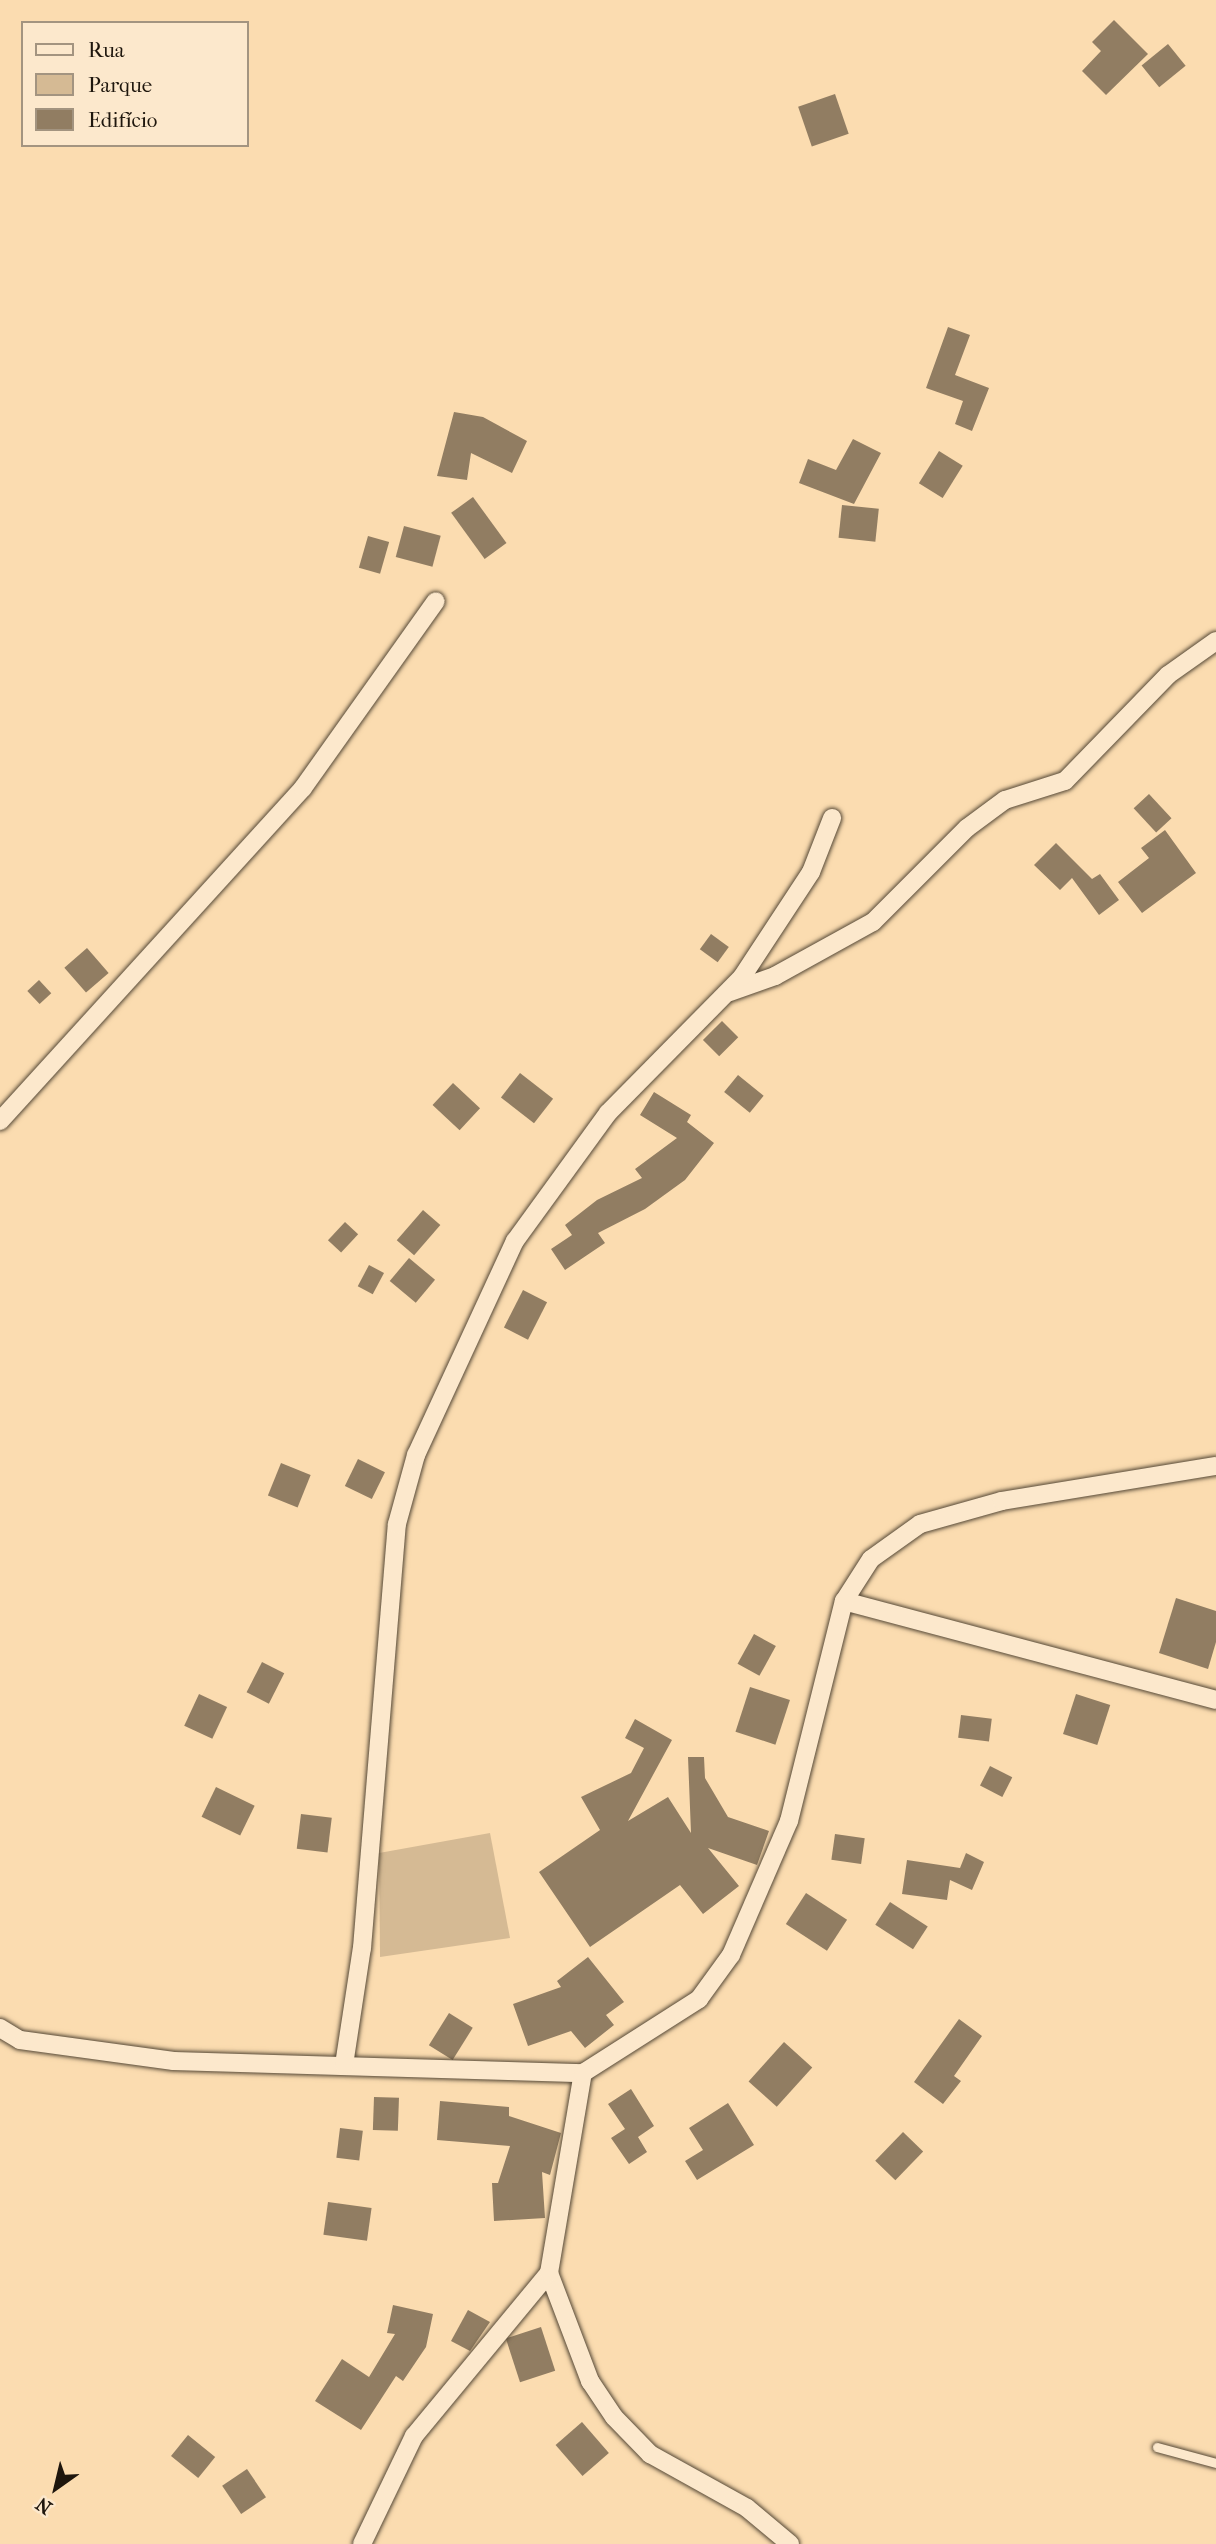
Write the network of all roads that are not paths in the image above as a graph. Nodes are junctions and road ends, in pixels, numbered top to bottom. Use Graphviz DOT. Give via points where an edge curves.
graph roads {
  1 [pos="436,601"];
  2 [pos="1216,641"];
  3 [pos="832,818"];
  4 [pos="726,993"];
  5 [pos="0,1121"];
  6 [pos="1216,1466"];
  7 [pos="844,1601"];
  8 [pos="1216,1700"];
  9 [pos="0,2028"];
  10 [pos="344,2065"];
  11 [pos="583,2073"];
  12 [pos="549,2273"];
  13 [pos="1157,2448"];
  14 [pos="1216,2463"];
  15 [pos="362,2544"];
  16 [pos="790,2544"];
  1 -- 5 [label="street" via="303,788"];
  2 -- 4 [label="street" via="1168,675 1065,781 1005,800 967,828 873,922 775,976"];
  3 -- 4 [label="street" via="811,872"];
  4 -- 10 [label="street" via="608,1113 515,1241 416,1455 397,1524 362,1948"];
  6 -- 7 [label="street" via="1002,1502 920,1524 871,1559"];
  7 -- 8 [label="street"];
  7 -- 11 [label="street" via="789,1821 731,1955 699,1999"];
  9 -- 10 [label="street" via="20,2040 174,2061"];
  10 -- 11 [label="street"];
  11 -- 12 [label="street"];
  12 -- 15 [label="street" via="414,2436"];
  12 -- 16 [label="street" via="590,2381 614,2417 650,2454 747,2508"];
  13 -- 14 [label="lane"];
}
